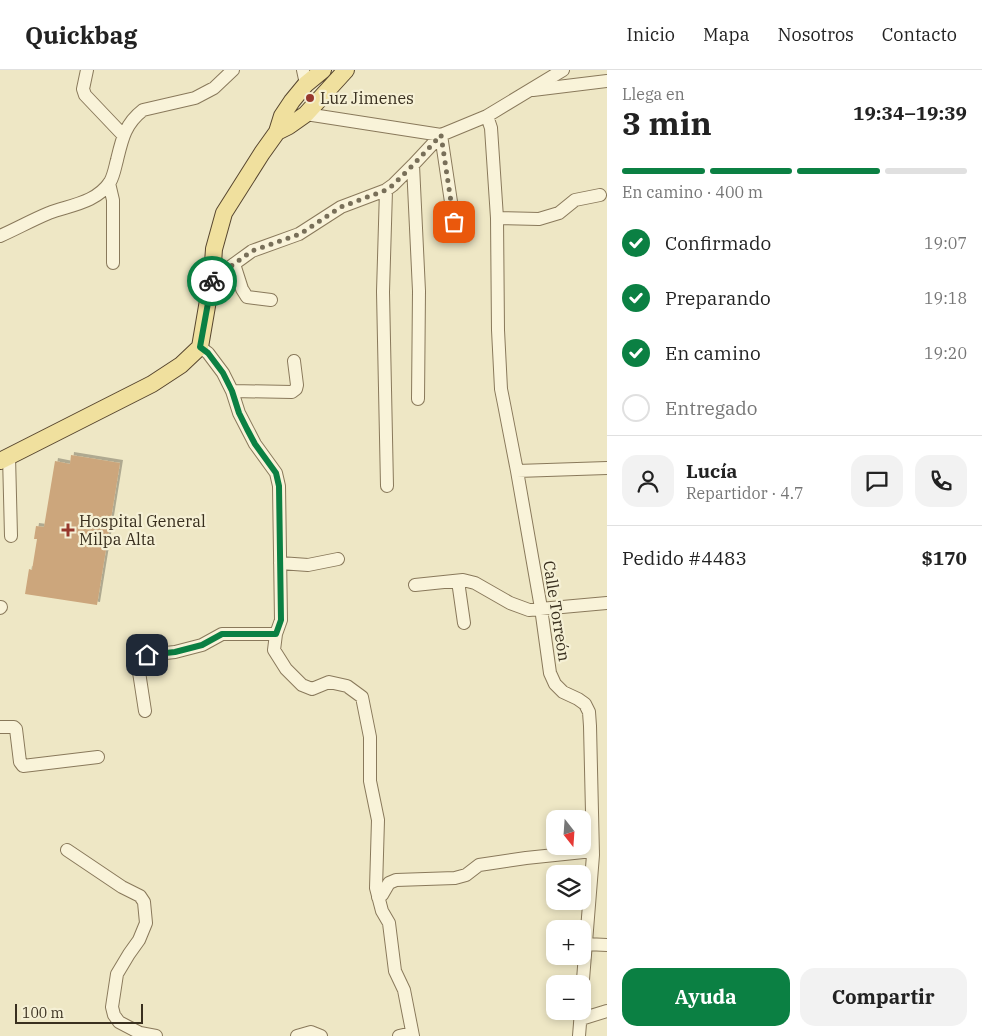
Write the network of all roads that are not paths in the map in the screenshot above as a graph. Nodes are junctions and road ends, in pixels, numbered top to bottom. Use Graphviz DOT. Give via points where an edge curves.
graph roads {
  1 [pos="87,70"];
  2 [pos="233,70"];
  3 [pos="323,70"];
  4 [pos="346,70"];
  5 [pos="563,70"];
  6 [pos="305,77"];
  7 [pos="607,81"];
  8 [pos="531,90"];
  9 [pos="321,99"];
  10 [pos="292,101"];
  11 [pos="306,114"];
  12 [pos="487,116"];
  13 [pos="277,132"];
  14 [pos="122,135"];
  15 [pos="441,135"];
  16 [pos="413,165"];
  17 [pos="109,183"];
  18 [pos="386,190"];
  19 [pos="600,195"];
  20 [pos="497,218"];
  21 [pos="454,222"];
  22 [pos="0,236"];
  23 [pos="112,263"];
  24 [pos="234,264"];
  25 [pos="212,277"];
  26 [pos="271,300"];
  27 [pos="200,347"];
  28 [pos="294,361"];
  29 [pos="232,391"];
  30 [pos="418,399"];
  31 [pos="5,458"];
  32 [pos="607,468"];
  33 [pos="517,471"];
  34 [pos="387,486"];
  35 [pos="11,536"];
  36 [pos="338,559"];
  37 [pos="280,563"];
  38 [pos="458,581"];
  39 [pos="415,585"];
  40 [pos="607,603"];
  41 [pos="541,608"];
  42 [pos="464,623"];
  43 [pos="276,634"];
  44 [pos="145,711"];
  45 [pos="0,727"];
  46 [pos="98,758"];
  47 [pos="67,850"];
  48 [pos="593,852"];
  49 [pos="378,897"];
  50 [pos="588,920"];
  51 [pos="591,944"];
  52 [pos="607,945"];
  53 [pos="607,1011"];
  54 [pos="591,1013"];
  55 [pos="581,1020"];
  56 [pos="412,1034"];
  57 [pos="156,1036"];
  58 [pos="297,1036"];
  59 [pos="322,1036"];
  60 [pos="399,1036"];
  61 [pos="579,1036"];
  1 -- 14 [label="street" via="84,96"];
  2 -- 14 [label="street" via="214,88 195,98 143,110"];
  3 -- 6 [label="main road"];
  4 -- 9 [label="main road"];
  5 -- 8 [label="street"];
  6 -- 9 [label="main road" via="317,86"];
  6 -- 10 [label="main road"];
  7 -- 8 [label="street"];
  8 -- 12 [label="street"];
  9 -- 11 [label="main road"];
  10 -- 11 [label="main road" via="297,112"];
  10 -- 13 [label="main road"];
  11 -- 13 [label="main road"];
  11 -- 15 [label="street"];
  12 -- 15 [label="street"];
  12 -- 20 [label="street, Calle Torreón" via="491,128"];
  13 -- 25 [label="main road" via="224,213 214,249"];
  14 -- 17 [label="street"];
  15 -- 16 [label="street"];
  15 -- 21 [label="street"];
  16 -- 18 [label="street"];
  16 -- 30 [label="street" via="419,292"];
  17 -- 22 [label="street" via="93,198"];
  17 -- 23 [label="street" via="113,200"];
  18 -- 24 [label="street" via="341,207 300,234 252,251"];
  18 -- 34 [label="street" via="383,292"];
  19 -- 20 [label="street" via="575,200 559,214 539,219"];
  20 -- 33 [label="street, Calle Torreón" via="501,389"];
  24 -- 25 [label="street"];
  24 -- 26 [label="street" via="247,297"];
  25 -- 27 [label="main road"];
  27 -- 29 [label="street" via="223,373"];
  27 -- 31 [label="main road" via="182,365 152,384"];
  28 -- 29 [label="street" via="298,384 292,392"];
  29 -- 37 [label="street" via="255,444 276,473"];
  31 -- 35 [label="street"];
  32 -- 33 [label="street"];
  33 -- 41 [label="street, Calle Torreón"];
  36 -- 37 [label="street" via="308,565"];
  37 -- 43 [label="street" via="281,620"];
  38 -- 39 [label="street"];
  38 -- 41 [label="street" via="474,583 529,610"];
  38 -- 42 [label="street"];
  40 -- 41 [label="street"];
  41 -- 48 [label="street, Calle Torreón" via="550,673 555,684 584,704 588,712"];
  43 -- 44 [label="street" via="222,634 202,645 147,655 141,660 139,672"];
  43 -- 49 [label="street" via="274,650 302,685 312,689 329,682 347,686 362,697 370,737 370,781 378,820"];
  45 -- 46 [label="street" via="14,726 16,729 20,762 24,766"];
  47 -- 57 [label="street" via="140,896 144,902 146,923 117,974 112,1007 118,1022 140,1033"];
  48 -- 49 [label="street" via="479,865 466,875 455,878 396,880 388,883"];
  48 -- 50 [label="street, Calle Torreón"];
  49 -- 56 [label="street" via="389,923 395,971 404,990"];
  51 -- 52 [label="street"];
  53 -- 54 [label="street"];
  55 -- 61 [label="street"];
  56 -- 60 [label="street"];
  58 -- 59 [label="street" via="311,1032"];
}
